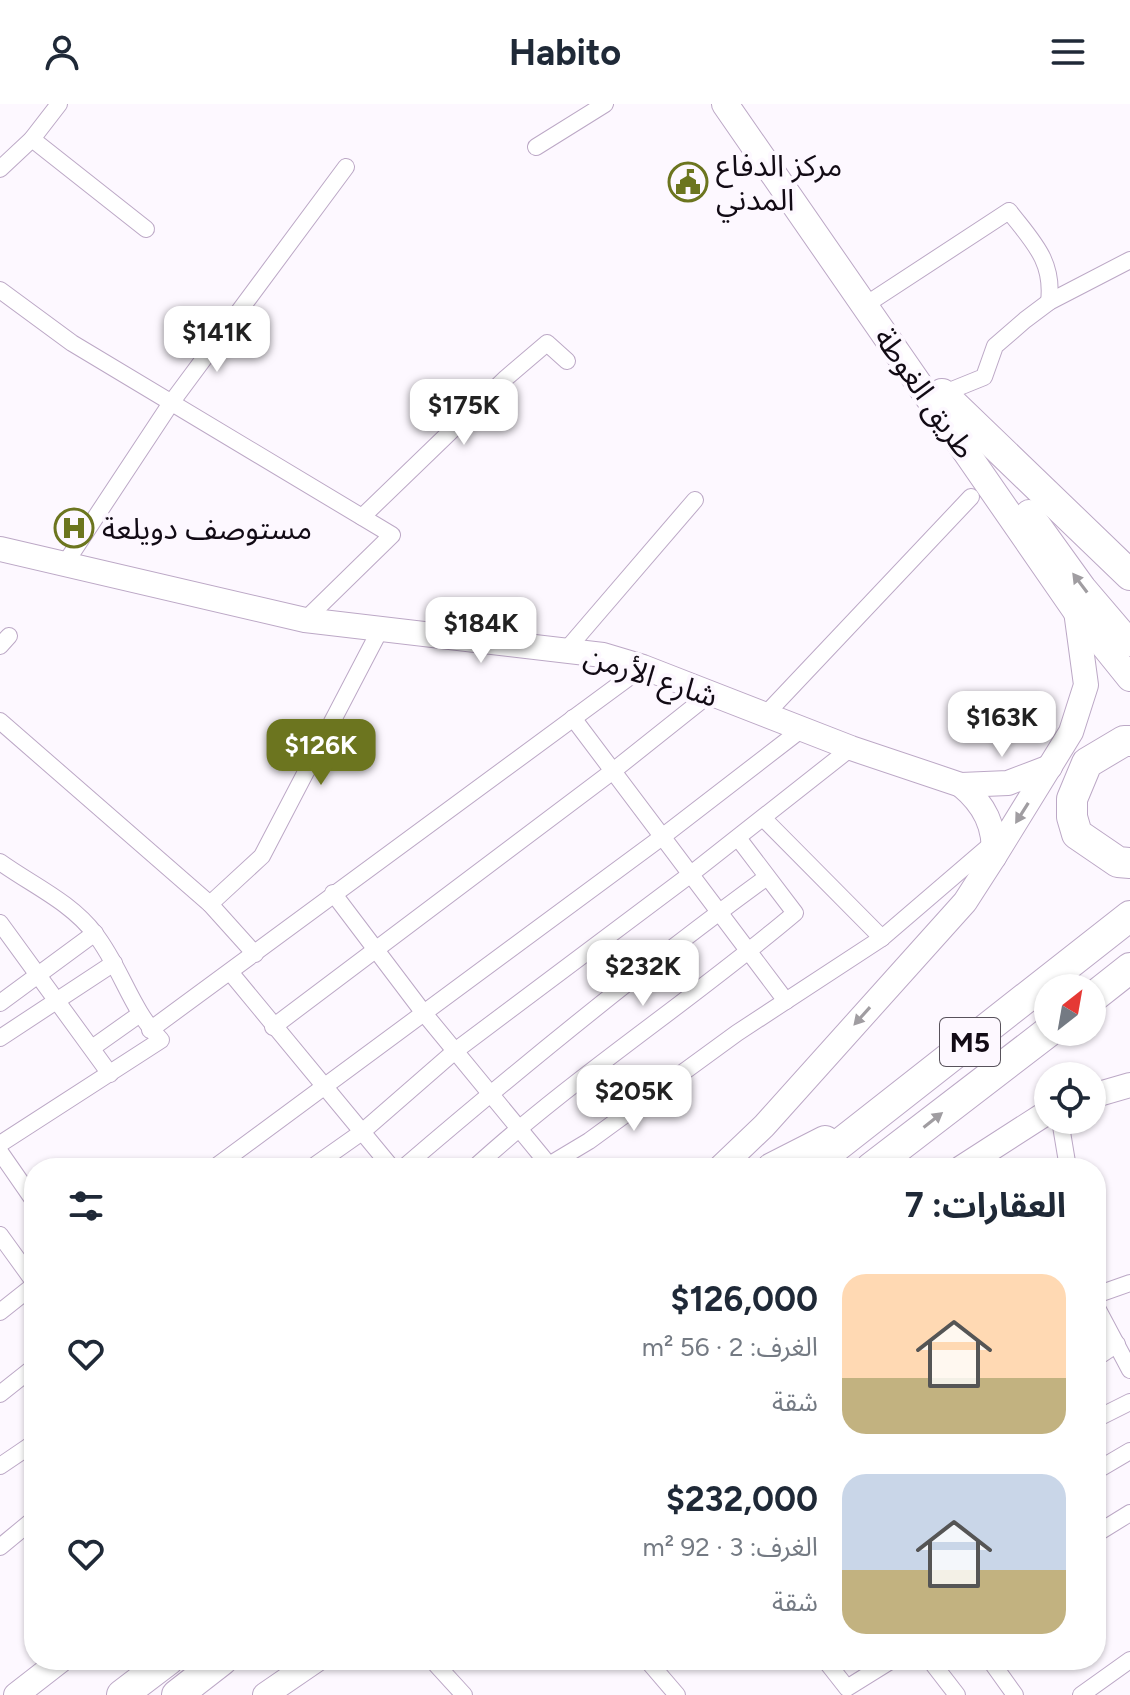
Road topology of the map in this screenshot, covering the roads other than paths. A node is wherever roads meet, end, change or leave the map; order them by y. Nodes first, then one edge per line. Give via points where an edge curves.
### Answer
1 (59, 104) edge
2 (605, 104) edge
3 (725, 104) edge
4 (741, 104) edge
5 (32, 139) junction
6 (536, 147) dead end
7 (346, 167) dead end
8 (0, 169) edge
9 (146, 229) dead end
10 (1130, 260) edge
11 (0, 290) edge
12 (873, 300) junction
13 (1049, 302) junction
14 (567, 361) dead end
15 (942, 394) junction
16 (171, 403) junction
17 (971, 497) dead end
18 (695, 500) dead end
19 (362, 517) junction
20 (0, 549) edge
21 (64, 565) junction
22 (1130, 575) edge
23 (1076, 611) junction
24 (305, 620) junction
25 (380, 630) junction
26 (1130, 643) edge
27 (567, 649) junction
28 (643, 667) junction
29 (1130, 678) edge
30 (711, 693) junction
31 (765, 715) junction
32 (573, 718) junction
33 (1, 724) edge
34 (802, 729) junction
35 (1130, 741) edge
36 (851, 748) junction
37 (1050, 767) junction
38 (613, 771) junction
39 (961, 785) junction
40 (763, 818) junction
41 (662, 837) junction
42 (738, 838) junction
43 (995, 849) junction
44 (0, 862) edge
45 (1130, 863) edge
46 (691, 874) junction
47 (767, 877) junction
48 (333, 893) junction
49 (210, 904) junction
50 (719, 912) junction
51 (1130, 916) edge
52 (95, 933) junction
53 (4, 935) edge
54 (882, 938) junction
55 (377, 951) junction
56 (749, 952) junction
57 (255, 954) junction
58 (114, 963) junction
59 (1130, 968) edge
60 (230, 972) junction
61 (40, 975) junction
62 (1106, 987) edge
63 (57, 1000) junction
64 (786, 1001) junction
65 (0, 1003) edge
66 (423, 1012) junction
67 (140, 1014) junction
68 (273, 1027) junction
69 (150, 1030) junction
70 (0, 1038) edge
71 (1034, 1043) edge
72 (92, 1048) junction
73 (455, 1051) junction
74 (110, 1074) junction
75 (1130, 1085) edge
76 (323, 1087) junction
77 (1106, 1092) edge
78 (490, 1093) junction
79 (870, 1120) junction
80 (1034, 1121) edge
81 (518, 1128) junction
82 (362, 1132) junction
83 (1062, 1134) edge
84 (0, 1144) edge
85 (0, 1152) edge
86 (227, 1158) edge
87 (325, 1158) edge
88 (384, 1158) edge
89 (415, 1158) edge
90 (485, 1158) edge
91 (543, 1158) edge
92 (561, 1158) edge
93 (730, 1158) edge
94 (791, 1158) edge
95 (822, 1158) edge
96 (884, 1158) edge
97 (977, 1158) edge
98 (1066, 1158) edge
99 (24, 1187) edge
100 (0, 1235) edge
101 (24, 1269) edge
102 (1130, 1283) edge
103 (1106, 1291) edge
104 (24, 1292) edge
105 (0, 1312) edge
106 (1106, 1324) edge
107 (1117, 1344) junction
108 (1106, 1351) edge
109 (1130, 1370) edge
110 (24, 1375) edge
111 (0, 1394) edge
112 (1130, 1402) edge
113 (1106, 1414) edge
114 (24, 1450) edge
115 (1130, 1451) edge
116 (1106, 1465) edge
117 (0, 1466) edge
118 (1130, 1513) edge
119 (24, 1527) edge
120 (1106, 1528) edge
121 (0, 1547) edge
122 (1130, 1660) edge
123 (48, 1670) edge
124 (66, 1670) edge
125 (155, 1670) edge
126 (209, 1670) edge
127 (301, 1670) edge
128 (441, 1670) edge
129 (656, 1670) edge
130 (833, 1670) edge
131 (876, 1670) edge
132 (938, 1670) edge
133 (997, 1670) edge
134 (0, 1684) edge
135 (8, 1695) edge
136 (16, 1695) edge
137 (34, 1695) edge
138 (122, 1695) edge
139 (177, 1695) edge
140 (265, 1695) edge
141 (464, 1695) edge
142 (677, 1695) edge
143 (957, 1695) edge
144 (1015, 1695) edge
145 (1081, 1695) edge

1 - 5 street
2 - 6 street
3 - 23 main road, طريق الغوطة
4 - 12 main road
5 - 8 street
5 - 9 street
7 - 16 street
10 - 13 street
11 - 16 street via 72,343
12 - 13 street via 1009,211 1044,255
12 - 15 main road
13 - 15 street via 995,346 984,377
14 - 19 street via 547,343
15 - 22 highway
26 -> 15 main road via 1083,588
16 - 19 street
16 - 21 street
17 - 31 street
18 - 27 street
19 - 24 street via 392,535
20 - 21 main road, شارع الأرمن
21 - 24 main road, شارع الأرمن
23 - 29 main road, طريق الغوطة
23 - 37 main road via 1086,685 1071,732
24 - 25 main road, شارع الأرمن
25 - 27 main road, شارع الأرمن
25 - 49 street via 262,856
27 - 28 main road, شارع الأرمن
28 - 30 main road, شارع الأرمن
28 - 32 street
30 - 31 main road, شارع الأرمن
30 - 38 street
31 - 34 main road, شارع الأرمن
32 - 38 street
32 - 48 street
33 - 49 street
34 - 36 main road, شارع الأرمن
34 - 41 street
35 - 45 highway via 1087,763 1072,799 1072,817 1077,834 1118,862
36 - 39 main road, شارع الأرمن
36 - 40 street
37 - 39 main road, شارع الأرمن via 1008,783
37 -> 43 main road
38 - 41 street
38 - 55 street
39 - 43 main road via 985,809
40 - 42 street
40 - 54 street
41 - 46 street
41 - 66 street
42 - 46 street
42 - 47 street
43 - 54 street
43 -> 93 main road via 965,902
44 - 52 street via 66,905
46 - 50 street
46 - 73 street
47 - 50 street
47 - 56 street via 795,913
48 - 55 street
48 - 57 street
49 - 57 street
50 - 56 street
50 - 78 street
51 - 79 highway, M5
52 - 58 street
52 - 61 street
53 - 61 street
54 - 64 street
55 - 66 street
55 - 68 street
56 - 64 street
56 - 81 street
57 - 60 street
58 - 63 street
58 - 67 street
59 - 62 highway
60 - 68 street
60 - 69 street
61 - 63 street
61 - 65 street
63 - 70 street
63 - 72 street
64 - 92 street
66 - 73 street
66 - 76 street
67 - 69 street
67 - 72 street
68 - 76 street
69 - 74 street via 161,1040
96 -> 71 highway, M5
72 - 74 street
73 - 78 street
73 - 82 street
74 - 84 street
75 - 77 main road
76 - 82 street
76 - 86 street
78 - 81 street
78 - 89 street
79 - 94 highway
79 - 95 highway, M5
80 - 97 main road
81 - 90 street
81 - 91 street
82 - 87 street
82 - 88 street
83 - 98 street
85 - 99 street
100 - 101 street
102 - 103 street
104 - 105 street
106 - 107 street
107 - 108 street
107 - 109 street
110 - 111 street
112 - 113 street
114 - 117 street
115 - 116 street
118 - 120 street
119 - 121 street
122 - 145 street
123 - 136 main road
124 - 137 main road
125 - 138 highway
126 - 139 highway
127 - 140 main road
128 - 141 street
129 - 142 street
130 - 131 street via 847,1688
132 - 143 street
133 - 144 street
134 - 135 main road

